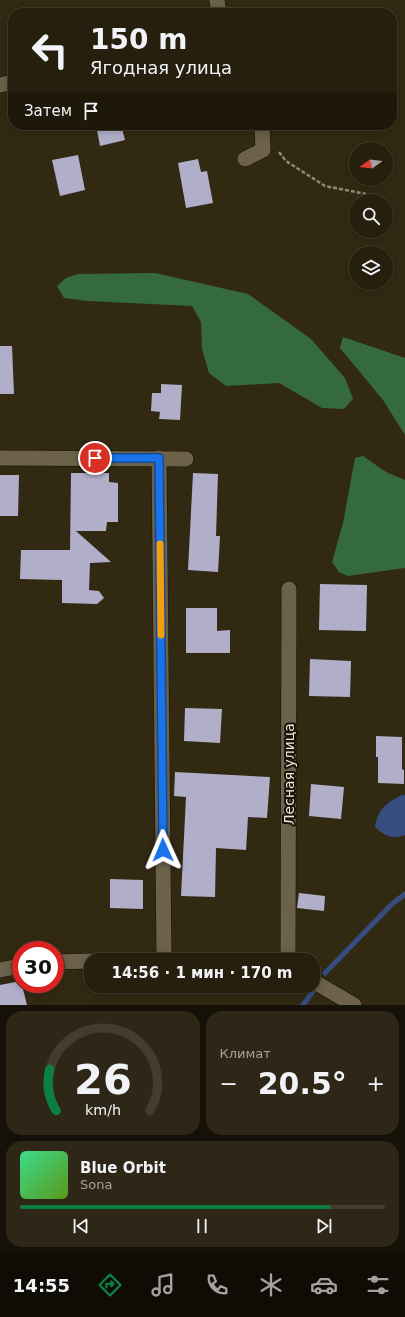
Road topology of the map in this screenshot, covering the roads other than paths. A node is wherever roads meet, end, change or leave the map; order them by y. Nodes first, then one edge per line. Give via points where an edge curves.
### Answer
1 (263, 130) edge
2 (244, 159) dead end
3 (0, 458) edge
4 (159, 458) junction
5 (186, 459) dead end
6 (289, 589) dead end
7 (170, 953) edge
8 (288, 953) edge
9 (84, 961) edge
10 (64, 962) edge
11 (12, 968) edge
12 (0, 970) edge
13 (320, 985) edge
14 (354, 1005) edge

1 - 2 street via 263,150
3 - 4 street
4 - 5 street
4 - 7 street
6 - 8 street, Лесная улица
9 - 10 street
11 - 12 street
13 - 14 street

